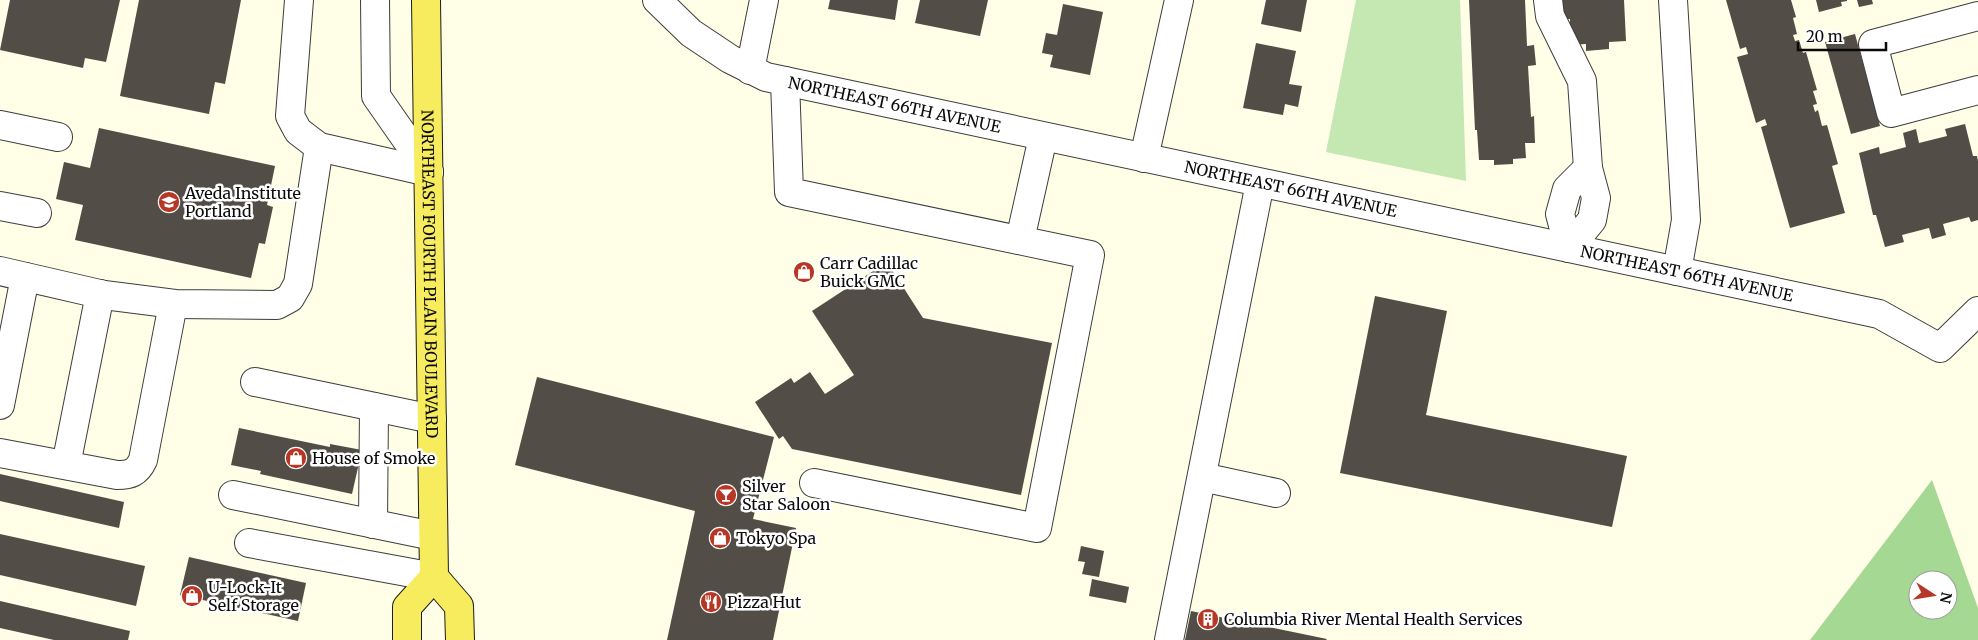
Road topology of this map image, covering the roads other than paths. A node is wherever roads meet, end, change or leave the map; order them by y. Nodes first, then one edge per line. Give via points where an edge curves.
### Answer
1 (299, 0) edge
2 (375, 0) edge
3 (426, 0) edge
4 (656, 0) edge
5 (764, 0) edge
6 (1179, 0) edge
7 (1548, 0) edge
8 (1674, 0) edge
9 (1978, 16) edge
10 (750, 70) junction
11 (785, 81) junction
12 (1978, 90) edge
13 (0, 125) edge
14 (58, 137) dead end
15 (1043, 137) junction
16 (319, 147) junction
17 (1144, 158) junction
18 (429, 172) junction
19 (1260, 183) junction
20 (0, 206) edge
21 (37, 213) dead end
22 (1020, 240) junction
23 (1569, 248) junction
24 (1677, 271) junction
25 (12, 274) edge
26 (100, 294) junction
27 (173, 304) junction
28 (1978, 311) edge
29 (255, 382) dead end
30 (0, 405) edge
31 (374, 407) junction
32 (432, 419) junction
33 (0, 453) edge
34 (66, 466) junction
35 (1202, 477) junction
36 (814, 483) dead end
37 (1276, 493) dead end
38 (233, 495) dead end
39 (373, 524) junction
40 (434, 536) junction
41 (249, 542) dead end
42 (434, 577) junction
43 (407, 640) edge
44 (460, 640) edge
45 (1169, 640) edge

1 - 16 street via 290,116 298,131
2 - 18 street via 376,96
3 - 18 main road, NORTHEAST FOURTH PLAIN BOULEVARD
4 - 10 street, NORTHEAST 66TH AVENUE via 691,33
5 - 10 street
6 - 17 street
7 - 23 street via 1550,16 1582,81 1588,168 1596,198 1592,220
8 - 24 street via 1686,220
9 - 12 street via 1873,44 1891,113
10 - 11 street, NORTHEAST 66TH AVENUE via 766,78
11 - 15 street, NORTHEAST 66TH AVENUE
11 - 22 street via 789,192
13 - 14 street
15 - 17 street, NORTHEAST 66TH AVENUE
15 - 22 street
16 - 18 street
16 - 27 street via 300,276 297,289 290,298 277,306
17 - 19 street, NORTHEAST 66TH AVENUE
18 - 32 main road, NORTHEAST FOURTH PLAIN BOULEVARD
19 - 23 street, NORTHEAST 66TH AVENUE
19 - 35 street
20 - 21 street
22 - 36 street via 1090,255 1036,528
23 - 24 street, NORTHEAST 66TH AVENUE
24 - 28 street, NORTHEAST 66TH AVENUE via 1879,314 1940,348
25 - 26 street
25 - 30 street
26 - 27 street
26 - 34 street
27 - 34 street via 140,466 128,475
29 - 31 street
31 - 32 street
31 - 39 street
32 - 40 main road, NORTHEAST FOURTH PLAIN BOULEVARD
33 - 34 street
35 - 37 street
35 - 45 street
38 - 39 street
39 - 40 street
40 - 42 main road, NORTHEAST FOURTH PLAIN BOULEVARD
41 - 42 street
42 - 43 main road via 407,607
42 - 44 main road via 459,606

